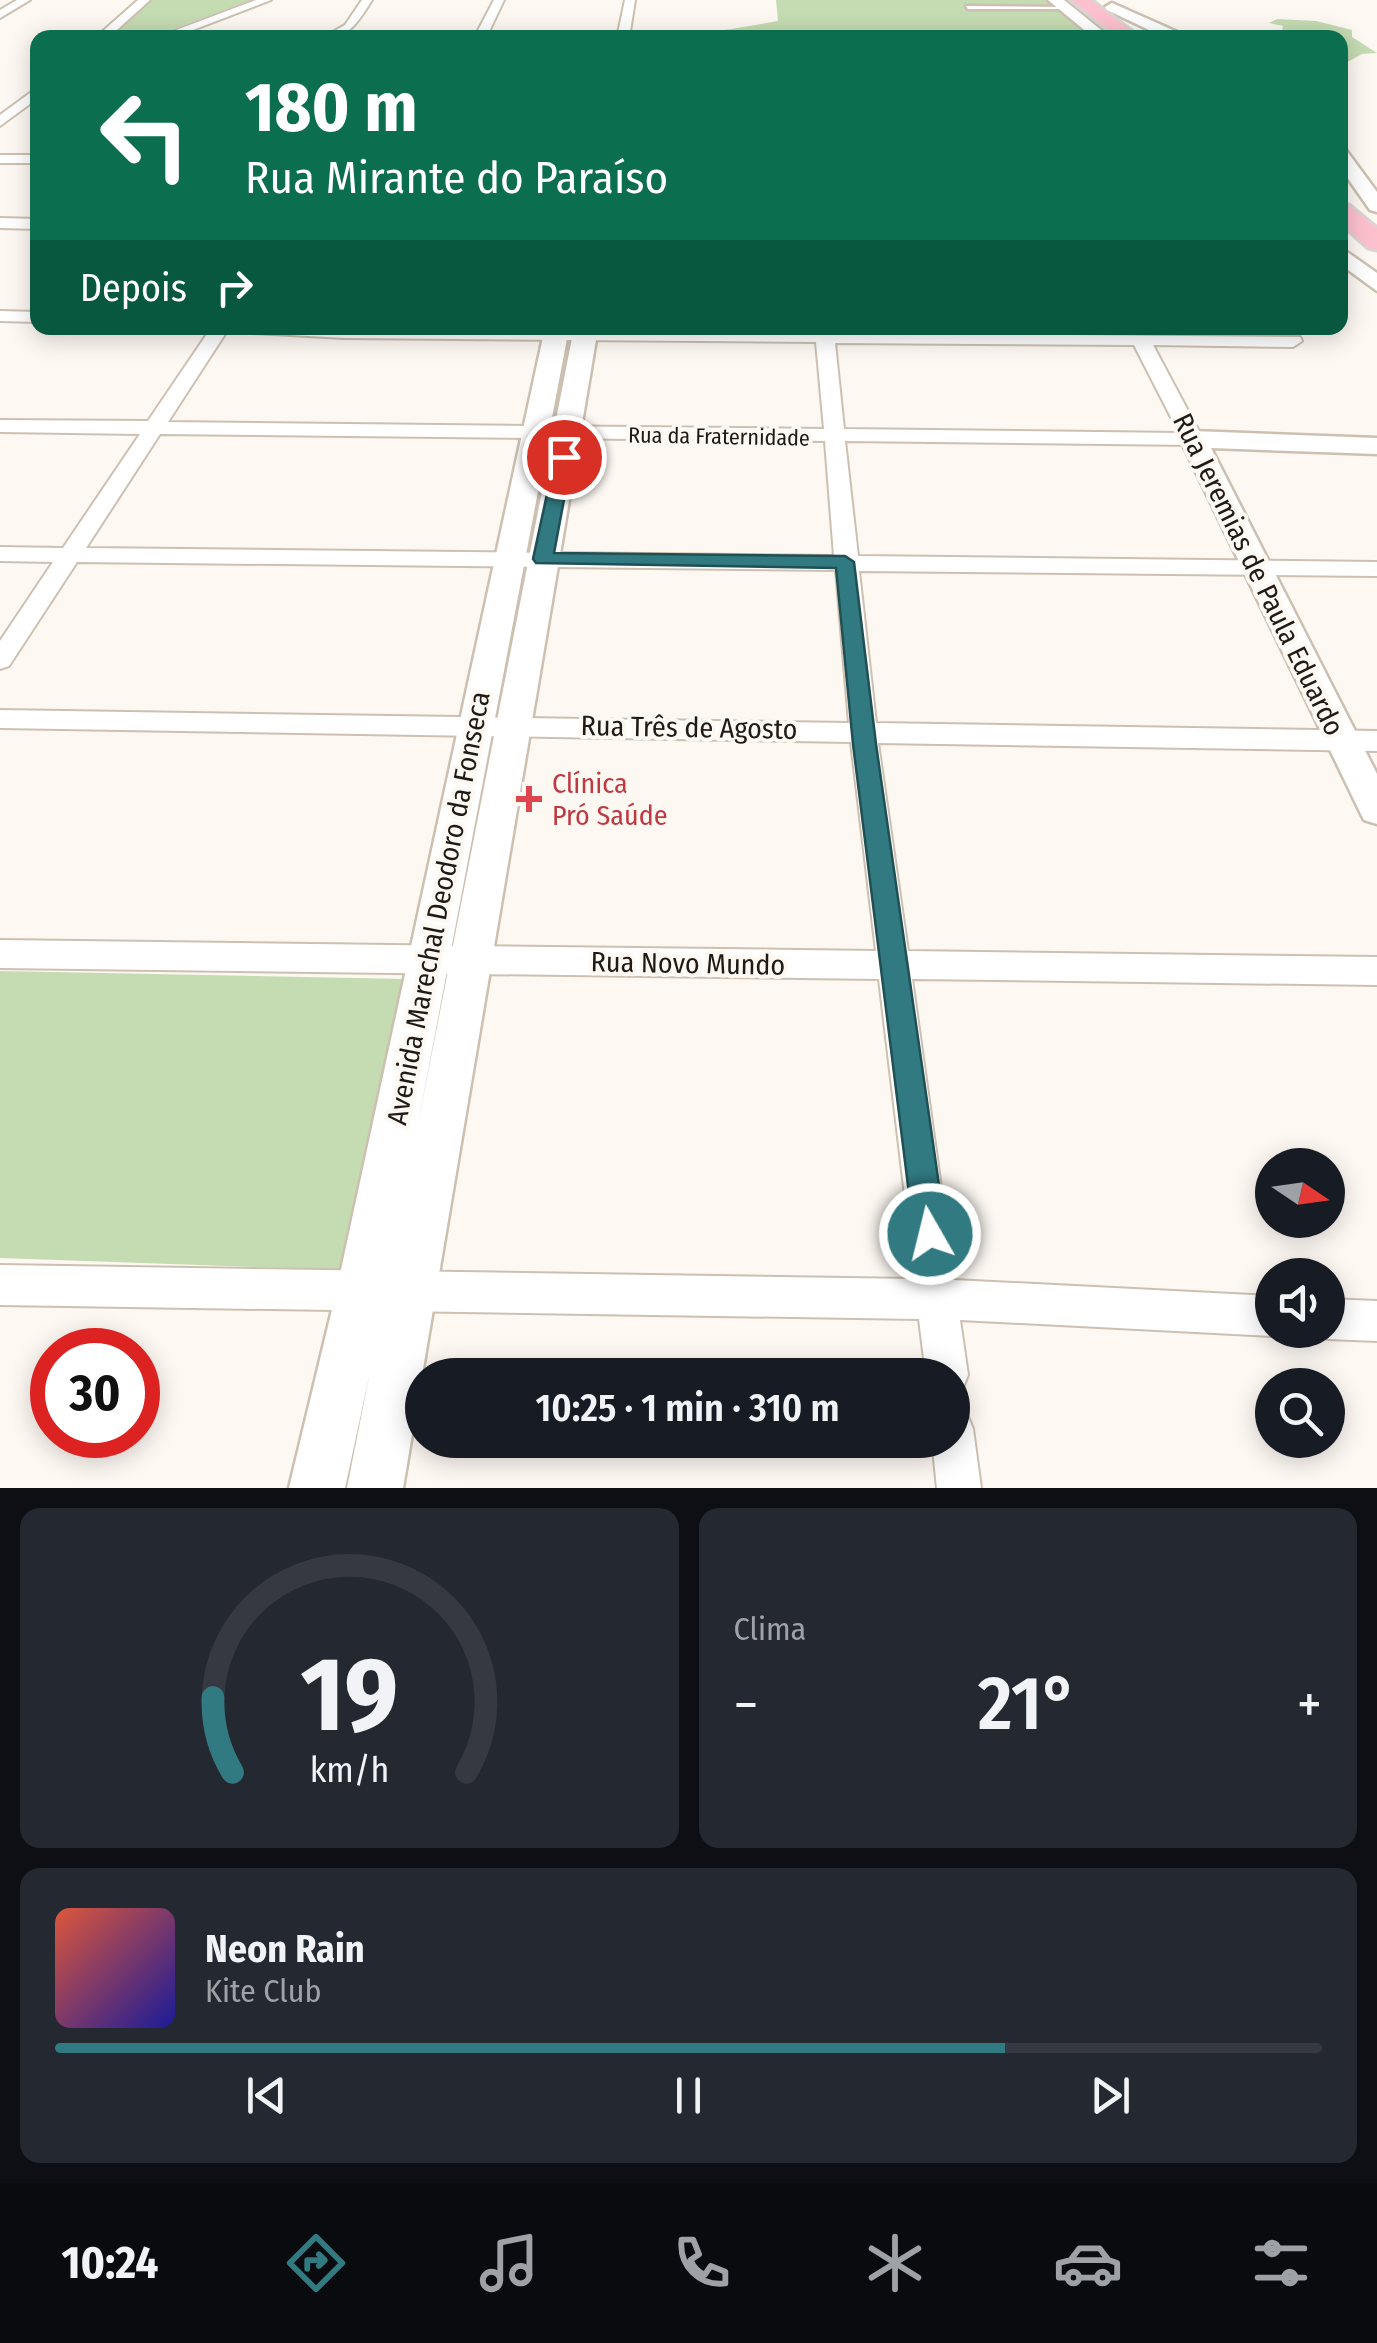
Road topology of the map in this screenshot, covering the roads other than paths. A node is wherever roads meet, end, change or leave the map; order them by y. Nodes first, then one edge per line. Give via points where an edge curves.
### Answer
1 (24, 0) edge
2 (144, 0) edge
3 (266, 0) edge
4 (367, 0) edge
5 (499, 0) edge
6 (630, 0) edge
7 (1067, 3) edge
8 (1107, 3) edge
9 (968, 7) dead end
10 (0, 15) edge
11 (109, 30) edge
12 (182, 30) edge
13 (343, 30) edge
14 (484, 30) edge
15 (624, 30) edge
16 (1096, 30) edge
17 (1117, 30) edge
18 (1140, 30) edge
19 (1163, 30) edge
20 (30, 99) edge
21 (30, 114) edge
22 (5, 118) edge
23 (0, 159) edge
24 (30, 159) edge
25 (1348, 165) edge
26 (1377, 206) edge
27 (1348, 217) edge
28 (0, 224) edge
29 (30, 224) edge
30 (1348, 236) edge
31 (1377, 242) edge
32 (1348, 260) edge
33 (1377, 260) edge
34 (1377, 284) edge
35 (0, 316) edge
36 (30, 316) edge
37 (215, 335) edge
38 (570, 335) edge
39 (808, 335) edge
40 (1067, 335) edge
41 (1140, 339) junction
42 (1294, 341) dead end
43 (0, 426) edge
44 (153, 426) junction
45 (553, 434) junction
46 (833, 437) junction
47 (1193, 439) junction
48 (1377, 446) edge
49 (0, 554) edge
50 (68, 555) junction
51 (526, 559) junction
52 (845, 562) junction
53 (1258, 568) junction
54 (1377, 569) edge
55 (0, 660) edge
56 (0, 718) edge
57 (493, 726) junction
58 (863, 730) junction
59 (1341, 740) junction
60 (1377, 741) edge
61 (1377, 810) edge
62 (0, 954) edge
63 (427, 960) junction
64 (470, 960) junction
65 (893, 966) junction
66 (1377, 971) edge
67 (0, 1285) edge
68 (362, 1293) junction
69 (411, 1293) junction
70 (938, 1300) junction
71 (1255, 1315) edge
72 (1345, 1320) edge
73 (1377, 1321) edge
74 (944, 1358) edge
75 (955, 1458) edge
76 (318, 1488) edge
77 (376, 1488) edge
78 (959, 1488) edge

1 - 10 street
2 - 11 street
3 - 12 street
4 - 13 street
5 - 14 street
6 - 15 street
7 - 9 lane
7 - 16 street
7 - 17 main road
8 - 18 main road
8 - 19 street
20 - 22 street
21 - 22 street
23 - 24 street
25 - 26 street
27 - 31 main road
28 - 29 street
30 - 33 main road
32 - 34 street
35 - 36 street
37 - 44 street
38 - 45 street, Avenida Marechal Deodoro da Fonseca
39 - 46 street
40 - 41 street
41 - 42 street
41 - 47 street, Rua Jeremias de Paula Eduardo
43 - 44 street, Rua da Fraternidade
44 - 45 street, Rua da Fraternidade
44 - 50 street
45 - 46 street, Rua da Fraternidade
45 - 51 street, Avenida Marechal Deodoro da Fonseca
46 - 47 street, Rua da Fraternidade
46 - 52 street
47 - 48 street, Rua da Fraternidade
47 - 53 street, Rua Jeremias de Paula Eduardo
49 - 50 street
50 - 51 street
50 - 55 street
51 - 52 street
51 - 57 street, Avenida Marechal Deodoro da Fonseca
52 - 53 street
52 - 58 street
53 - 54 street
53 - 59 street, Rua Jeremias de Paula Eduardo
56 - 57 street, Rua Três de Agosto
57 - 58 street, Rua Três de Agosto
57 - 63 street, Avenida Marechal Deodoro da Fonseca
57 - 64 street, Avenida Marechal Deodoro da Fonseca
58 - 59 street, Rua Três de Agosto
58 - 65 street
59 - 60 street, Rua Três de Agosto
59 - 61 street, Rua Jeremias de Paula Eduardo
62 - 63 street, Rua Novo Mundo
63 - 64 street, Rua Novo Mundo
63 - 68 street, Avenida Marechal Deodoro da Fonseca
64 - 65 street, Rua Novo Mundo
64 - 69 street, Avenida Marechal Deodoro da Fonseca
65 - 66 street, Rua Novo Mundo
65 - 70 street
67 - 68 street
68 - 69 street
68 - 76 street, Avenida Marechal Deodoro da Fonseca
69 - 70 street
69 - 77 street, Avenida Marechal Deodoro da Fonseca
70 - 71 street
70 - 74 street
72 - 73 street
75 - 78 street

